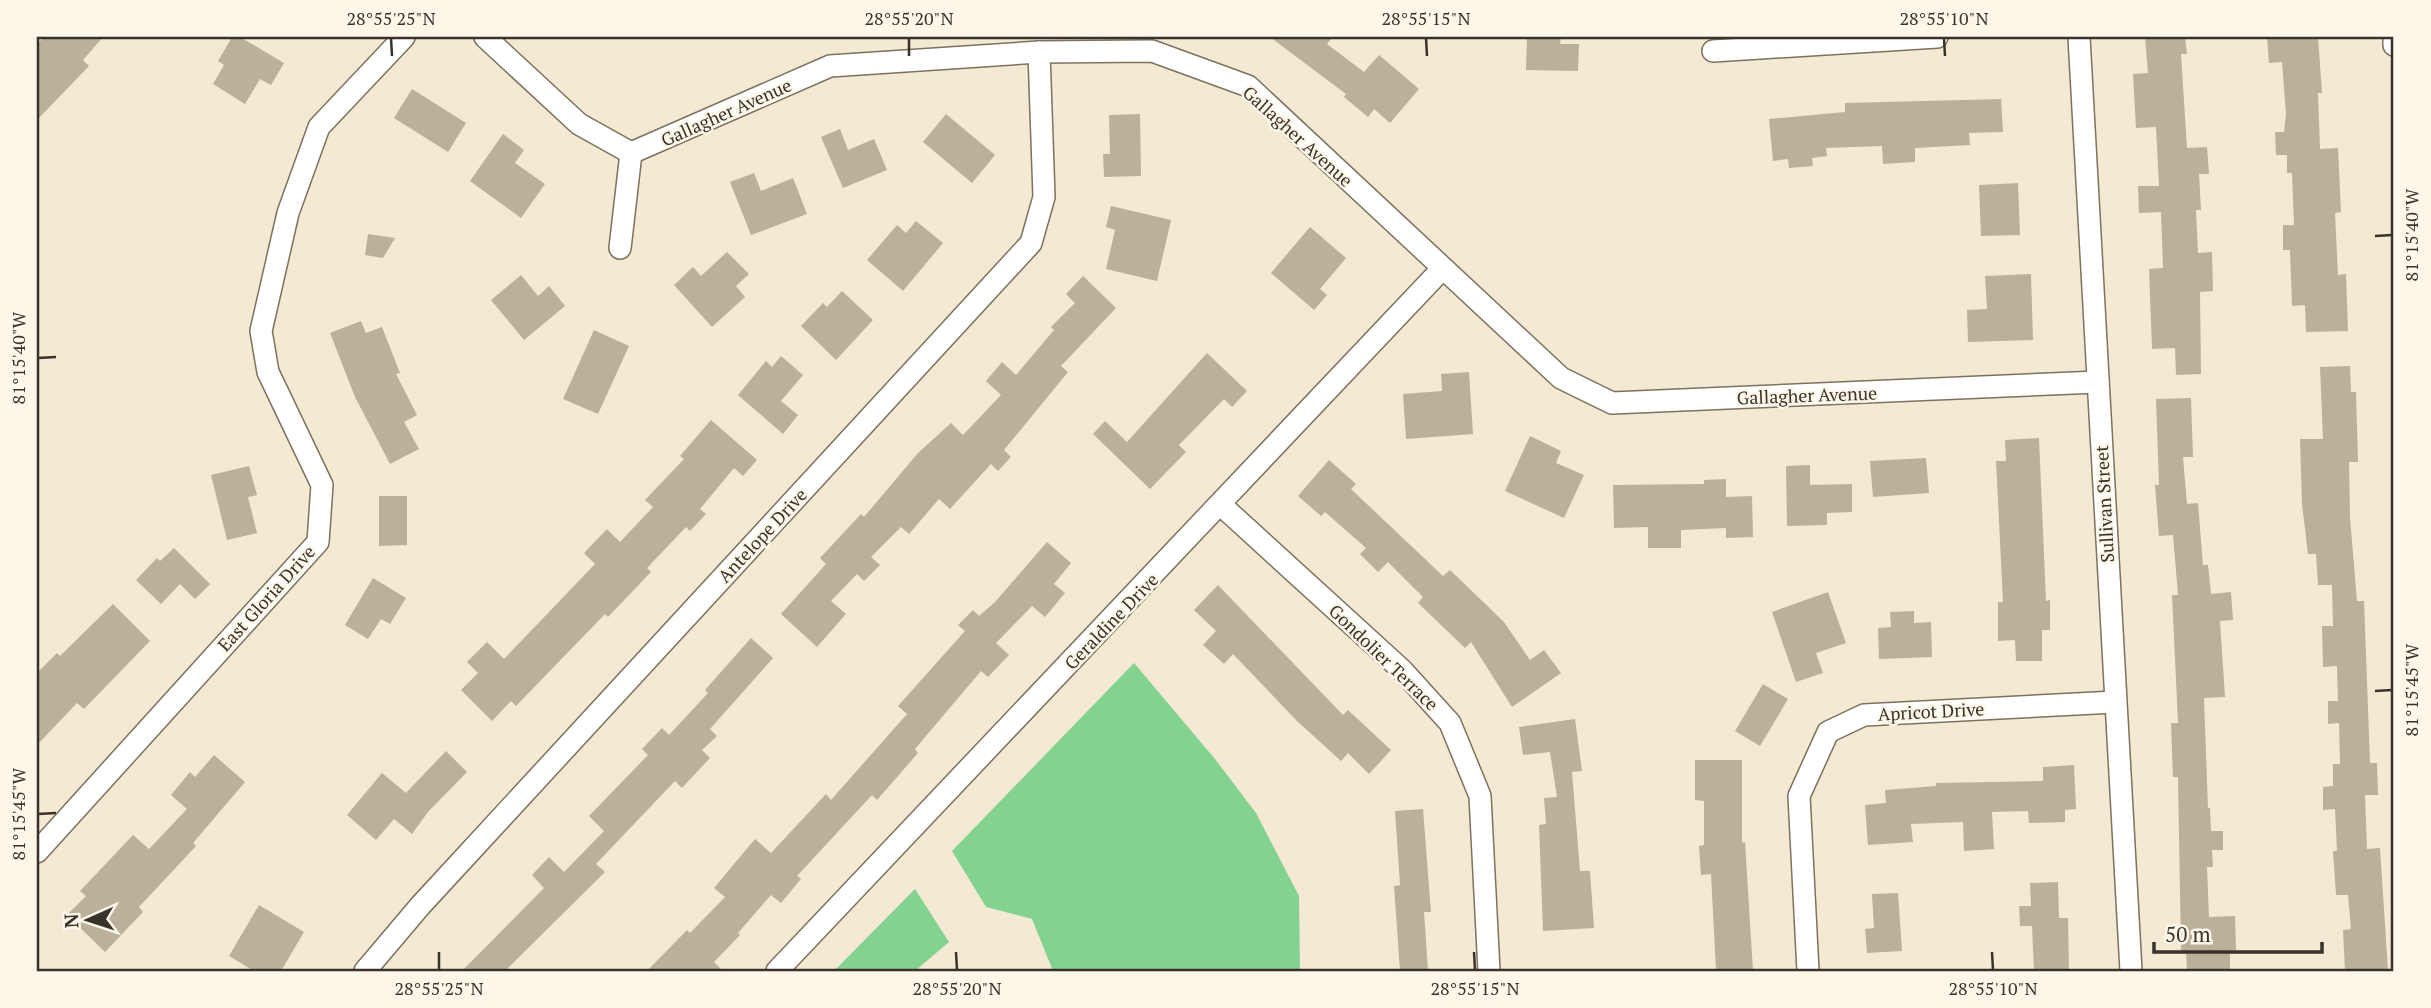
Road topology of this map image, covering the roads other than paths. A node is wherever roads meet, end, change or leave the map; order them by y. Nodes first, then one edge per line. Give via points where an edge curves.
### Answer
1 (404, 37) edge
2 (485, 37) edge
3 (1937, 37) edge
4 (2079, 37) edge
5 (2394, 37) edge
6 (2394, 45) edge
7 (1713, 51) dead end
8 (1039, 52) junction
9 (631, 153) junction
10 (620, 248) dead end
11 (1442, 269) junction
12 (2098, 382) junction
13 (1221, 505) junction
14 (2115, 702) junction
15 (37, 852) edge
16 (365, 971) edge
17 (777, 971) edge
18 (1489, 971) edge
19 (1808, 971) edge
20 (2131, 971) edge

1 - 15 street, East Gloria Drive via 319,127 288,214 261,331 268,372 322,485 318,542
2 - 9 street via 579,124
3 - 7 street
4 - 12 street, Sullivan Street
5 - 6 street
8 - 9 street, Gallagher Avenue via 830,66
8 - 11 street, Gallagher Avenue via 1152,51 1248,86
8 - 16 street, Antelope Drive via 1044,197 1031,243
9 - 10 street
11 - 12 street, Gallagher Avenue via 1562,378 1612,403
11 - 13 street, Geraldine Drive
12 - 14 street, Sullivan Street
13 - 17 street, Geraldine Drive
13 - 18 street, Gondolier Terrace via 1402,670 1450,723 1480,796
14 - 19 street, Apricot Drive via 1864,715 1828,732 1799,796
14 - 20 street, Sullivan Street

